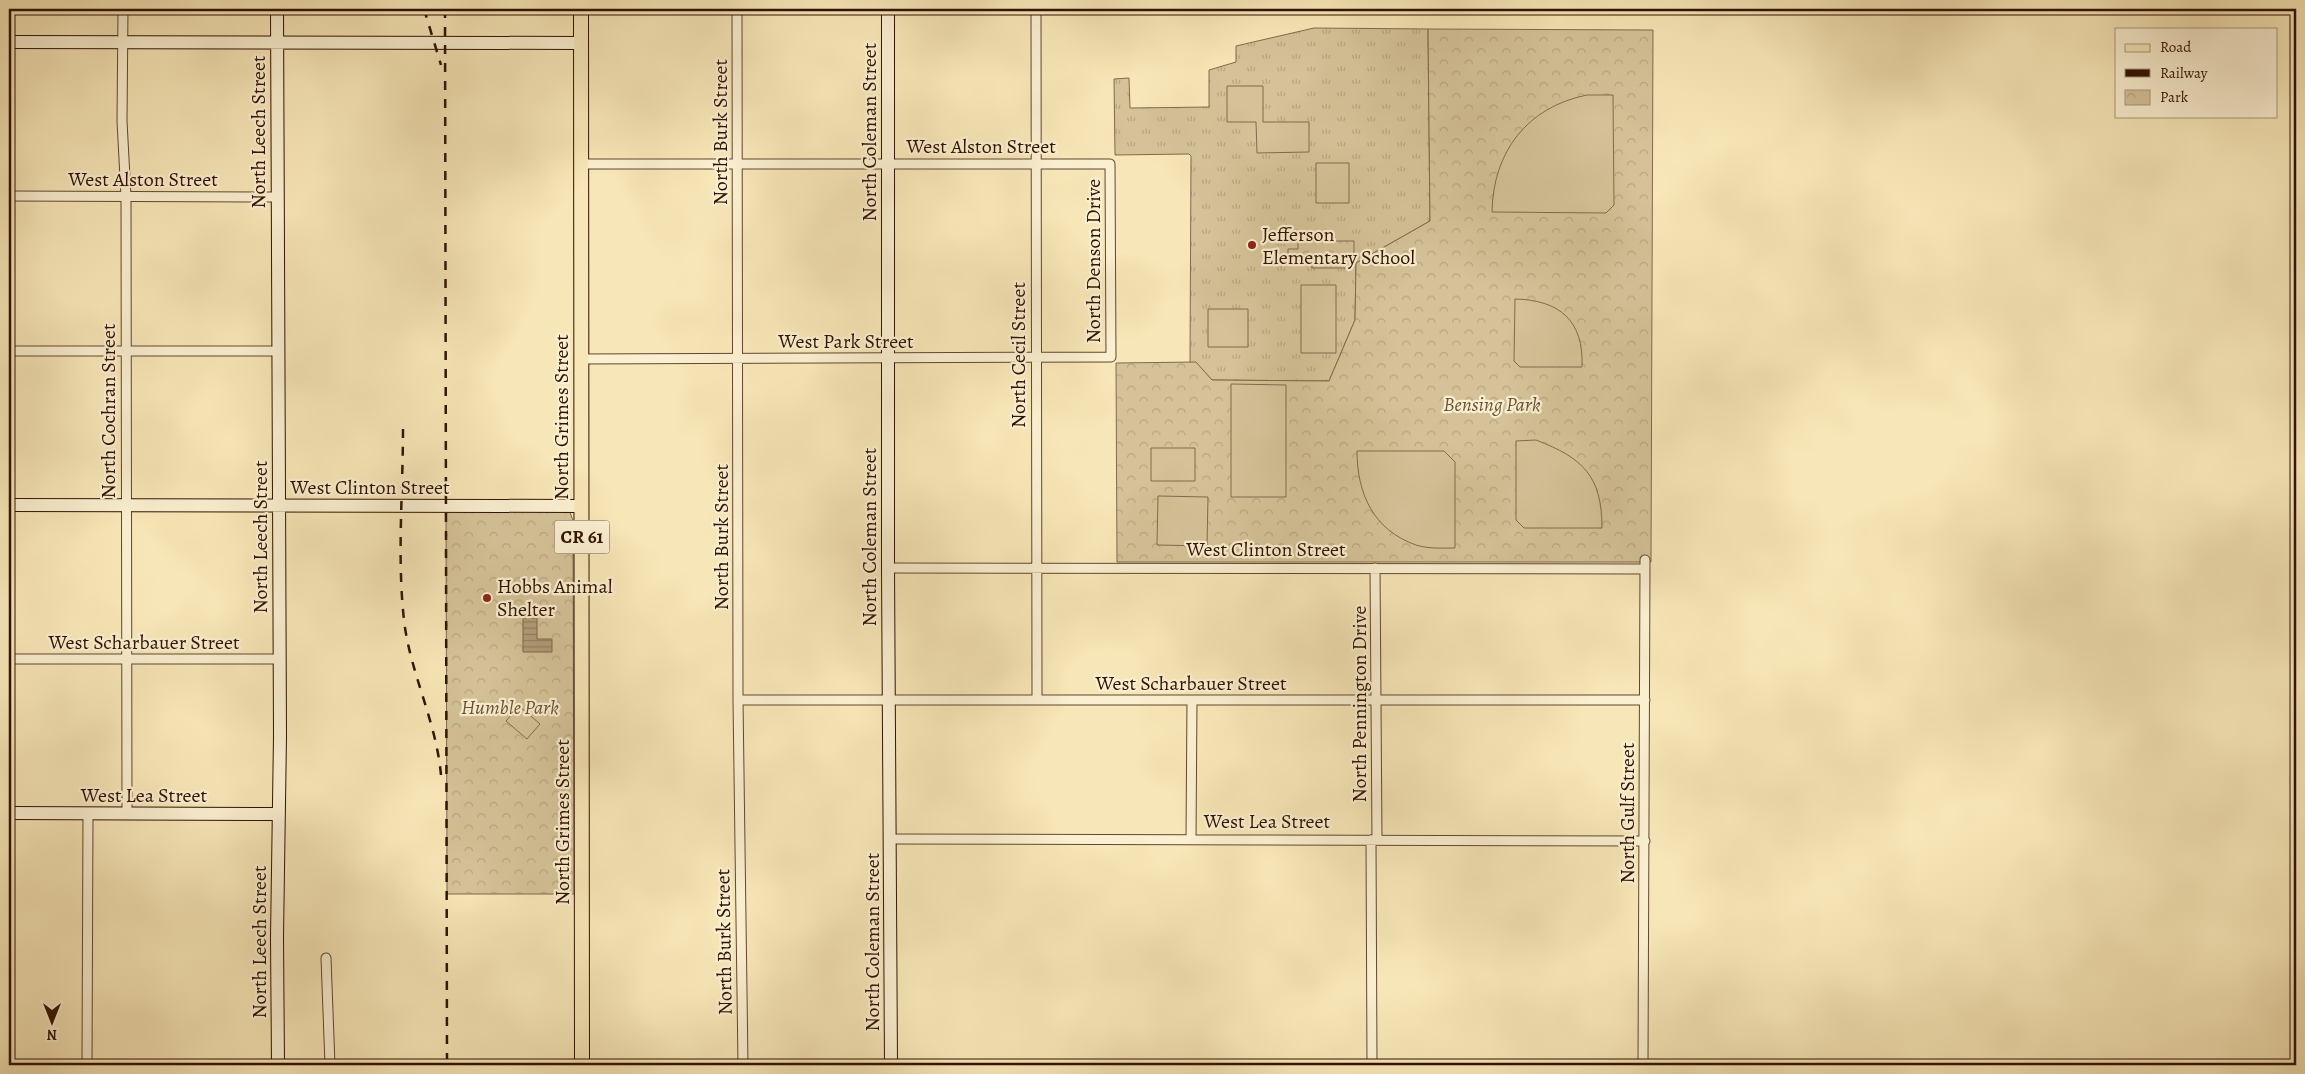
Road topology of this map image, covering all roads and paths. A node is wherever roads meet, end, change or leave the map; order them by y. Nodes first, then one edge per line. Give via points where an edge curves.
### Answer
1 (123, 9) edge
2 (277, 9) edge
3 (581, 9) edge
4 (737, 9) edge
5 (888, 9) edge
6 (1036, 9) edge
7 (9, 42) edge
8 (122, 42) junction
9 (277, 43) junction
10 (581, 44) junction
11 (888, 163) junction
12 (1035, 163) junction
13 (581, 164) junction
14 (737, 164) junction
15 (1110, 164) joint
16 (9, 196) edge
17 (126, 197) junction
18 (276, 197) junction
19 (9, 350) edge
20 (126, 351) junction
21 (278, 351) junction
22 (1036, 357) junction
23 (1112, 357) joint
24 (738, 358) junction
25 (888, 358) junction
26 (581, 359) junction
27 (9, 505) edge
28 (126, 505) junction
29 (278, 505) junction
30 (582, 506) junction
31 (1645, 565) joint
32 (888, 568) junction
33 (1037, 568) junction
34 (1376, 568) junction
35 (9, 659) edge
36 (279, 659) junction
37 (127, 660) junction
38 (738, 700) junction
39 (888, 700) junction
40 (1037, 700) junction
41 (1645, 700) junction
42 (1192, 701) junction
43 (1376, 701) junction
44 (9, 813) edge
45 (88, 814) junction
46 (127, 814) junction
47 (279, 814) junction
48 (890, 840) junction
49 (1191, 840) junction
50 (1374, 840) junction
51 (1645, 841) junction
52 (326, 958) dead end
53 (88, 1065) edge
54 (278, 1065) edge
55 (330, 1065) edge
56 (582, 1065) edge
57 (743, 1065) edge
58 (891, 1065) edge
59 (1372, 1065) edge
60 (1643, 1065) edge

1 - 8 street, North Cochran Street
2 - 9 street, North Leech Street
3 - 10 main road, North Grimes Street / CR 61
4 - 14 street, North Burk Street
5 - 11 street, North Coleman Street
6 - 12 street, North Cecil Street
7 - 8 street
8 - 9 street
8 - 17 street, North Cochran Street
9 - 10 street
9 - 18 street, North Leech Street
10 - 13 main road, North Grimes Street / CR 61
11 - 12 street, West Alston Street
11 - 14 street, West Alston Street
11 - 25 street, North Coleman Street
12 - 15 street, West Alston Street
12 - 22 street, North Cecil Street
13 - 14 street, West Alston Street
13 - 26 main road, North Grimes Street / CR 61
14 - 24 street, North Burk Street
15 - 23 street, North Denson Drive
16 - 17 street, West Alston Street
17 - 18 street, West Alston Street
17 - 20 street, North Cochran Street
18 - 21 street, North Leech Street
19 - 20 street
20 - 21 street
20 - 28 street, North Cochran Street
21 - 29 street, North Leech Street
22 - 23 street, West Park Street
22 - 25 street, West Park Street
22 - 33 street, North Cecil Street
24 - 25 street, West Park Street
24 - 26 street, West Park Street
24 - 38 street, North Burk Street
25 - 32 street, North Coleman Street
26 - 30 main road, North Grimes Street / CR 61
27 - 28 street, West Clinton Street
28 - 29 street, West Clinton Street
28 - 37 street, North Cochran Street
29 - 30 street, West Clinton Street
29 - 36 street, North Leech Street
30 - 56 main road, North Grimes Street / CR 61
31 - 34 street, West Clinton Street
31 - 41 street, North Gulf Street
32 - 33 street, West Clinton Street
32 - 39 street, North Coleman Street
33 - 34 street, West Clinton Street
33 - 40 street, North Cecil Street
34 - 43 street, North Pennington Drive
35 - 37 street, West Scharbauer Street
36 - 37 street, West Scharbauer Street
36 - 47 street, North Leech Street
37 - 46 street, North Cochran Street
38 - 39 street, West Scharbauer Street
38 - 57 street, North Burk Street
39 - 40 street, West Scharbauer Street
39 - 48 street, North Coleman Street
40 - 42 street, West Scharbauer Street
41 - 43 street, West Scharbauer Street
41 - 51 street, North Gulf Street
42 - 43 street, West Scharbauer Street
42 - 49 street
43 - 50 street, North Pennington Drive
44 - 45 street, West Lea Street
45 - 46 street, West Lea Street
45 - 53 street
46 - 47 street, West Lea Street
47 - 54 street, North Leech Street via 276,938
48 - 49 street, West Lea Street
48 - 58 street, North Coleman Street
49 - 50 street, West Lea Street
50 - 51 street, West Lea Street
50 - 59 street, North Pennington Drive
51 - 60 street, North Gulf Street
52 - 55 street

